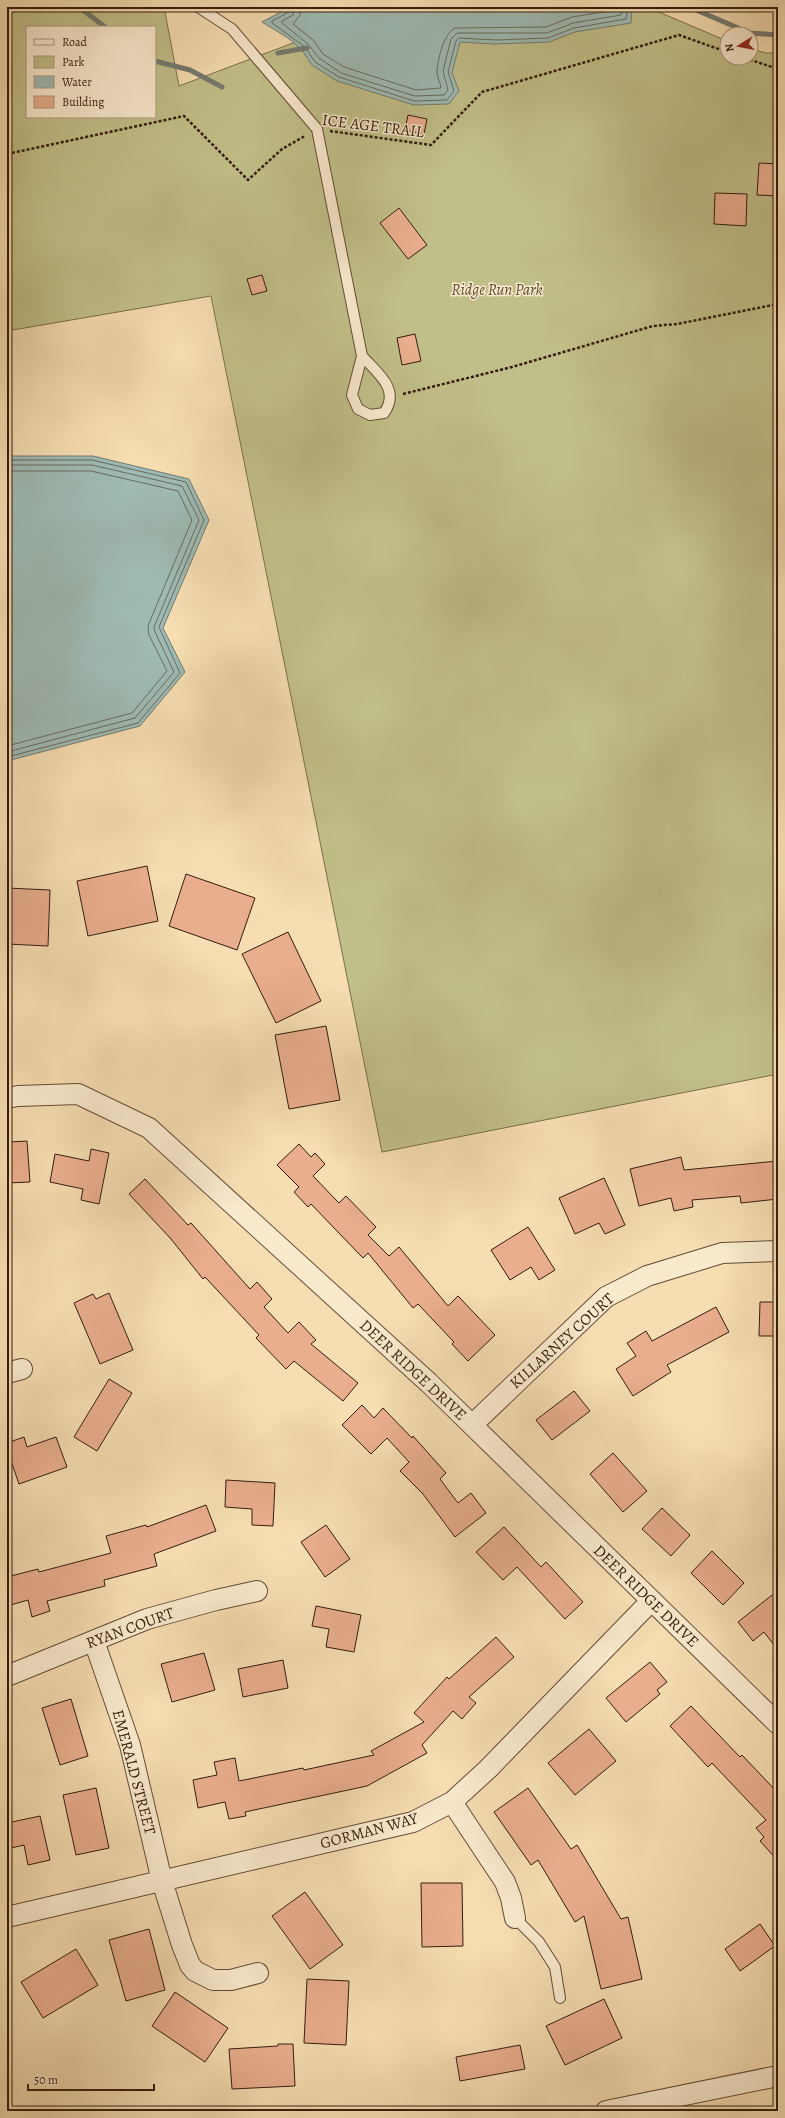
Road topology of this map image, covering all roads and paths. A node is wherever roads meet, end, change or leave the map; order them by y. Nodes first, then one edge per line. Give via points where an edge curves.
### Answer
1 (198, 7) edge
2 (719, 49) edge
3 (759, 63) edge
4 (778, 69) edge
5 (317, 129) junction
6 (7, 154) edge
7 (778, 304) edge
8 (362, 356) junction
9 (390, 395) junction
10 (7, 1098) edge
11 (778, 1251) edge
12 (472, 1425) junction
13 (257, 1591) dead end
14 (651, 1601) junction
15 (94, 1641) junction
16 (7, 1676) edge
17 (778, 1724) edge
18 (452, 1802) junction
19 (162, 1881) junction
20 (7, 1917) edge
21 (515, 1918) joint
22 (258, 1973) dead end
23 (560, 1998) dead end
24 (778, 2076) edge
25 (606, 2111) edge

1 - 5 lane via 232,29
2 - 5 path, ICE AGE TRAIL via 679,35 482,92 432,145
3 - 4 path
5 - 6 path, ICE AGE TRAIL via 282,149 248,180 184,116
5 - 8 lane
7 - 9 path via 677,324 653,326 512,367 411,393
8 - 9 lane via 385,382
8 - 9 lane via 352,395 358,408 370,415 384,412 390,404
10 - 12 street, DEER RIDGE DRIVE via 78,1094 149,1128
11 - 12 street, KILLARNEY COURT via 722,1253 647,1276 606,1297
12 - 14 street, DEER RIDGE DRIVE
13 - 15 street, RYAN COURT via 147,1619
14 - 17 street, DEER RIDGE DRIVE
14 - 18 street, GORMAN WAY via 488,1769
15 - 16 street, RYAN COURT
15 - 19 street, EMERALD STREET via 130,1745
18 - 19 street, GORMAN WAY via 413,1822
18 - 21 street via 505,1882
19 - 20 street, GORMAN WAY
19 - 22 street, EMERALD STREET via 182,1945 195,1972 213,1980 230,1980
21 - 23 lane via 539,1942 555,1967
24 - 25 street

